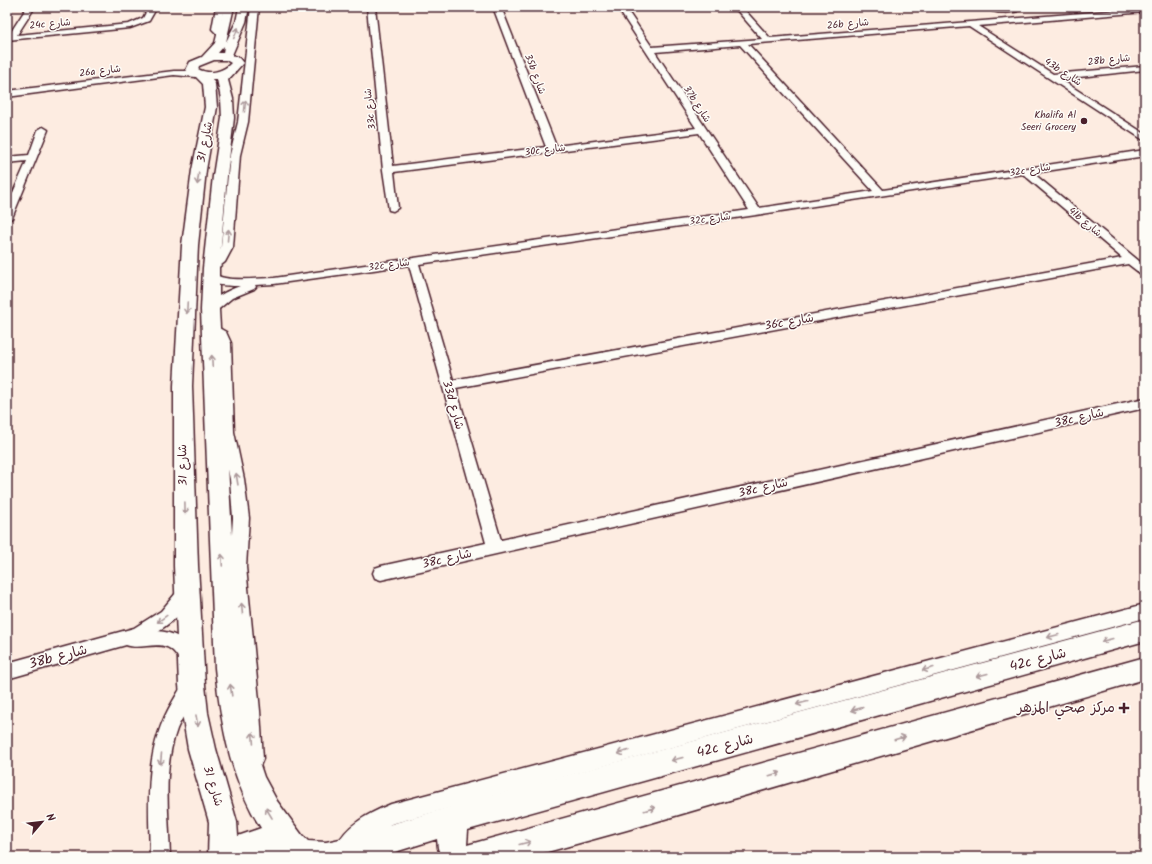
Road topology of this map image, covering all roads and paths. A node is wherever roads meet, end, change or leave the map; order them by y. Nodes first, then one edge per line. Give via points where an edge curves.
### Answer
1 (31, 7) edge
2 (154, 7) edge
3 (220, 7) edge
4 (229, 7) edge
5 (244, 7) edge
6 (255, 7) edge
7 (371, 7) edge
8 (497, 7) edge
9 (620, 7) edge
10 (738, 7) edge
11 (988, 7) edge
12 (1021, 7) edge
13 (1145, 10) edge
14 (970, 24) junction
15 (223, 35) junction
16 (10, 37) edge
17 (768, 41) junction
18 (742, 43) junction
19 (649, 50) junction
20 (229, 65) junction
21 (199, 68) junction
22 (1145, 68) edge
23 (1051, 77) junction
24 (7, 89) edge
25 (7, 94) edge
26 (43, 130) dead end
27 (702, 130) junction
28 (1145, 138) edge
29 (552, 149) junction
30 (1145, 153) edge
31 (33, 157) junction
32 (7, 160) edge
33 (388, 170) junction
34 (1025, 171) junction
35 (880, 193) junction
36 (393, 208) dead end
37 (756, 212) junction
38 (7, 218) edge
39 (1130, 260) junction
40 (413, 261) junction
41 (211, 272) junction
42 (1145, 272) edge
43 (274, 281) junction
44 (210, 318) junction
45 (448, 385) junction
46 (1145, 403) edge
47 (494, 548) junction
48 (380, 574) dead end
49 (188, 590) junction
50 (1145, 611) edge
51 (1145, 630) edge
52 (110, 643) junction
53 (1145, 668) edge
54 (7, 671) edge
55 (192, 676) junction
56 (457, 819) junction
57 (301, 852) edge
58 (340, 854) junction
59 (160, 857) edge
60 (223, 857) edge
61 (233, 857) edge
62 (458, 857) edge
63 (474, 857) edge

1 - 16 street
2 - 16 street, 24c شارع via 149,17 142,22 123,27
3 - 15 street via 216,29
4 - 15 street
20 -> 5 street, شارع 31 via 228,51
41 -> 6 street via 227,247 235,154 243,122
7 - 33 street, 33c شارع
8 - 29 street, 35b شارع
9 - 19 street, 37b شارع
10 - 17 street
11 - 12 street via 1014,10
13 - 14 street, 26b شارع
14 - 17 street, 26b شارع
14 - 23 street, 43b شارع
15 - 21 street via 218,48
17 - 18 street, 26b شارع
18 - 19 street, 26b شارع
18 - 35 street
19 - 27 street, 37b شارع
20 - 21 street via 211,75
20 - 21 street via 218,57
20 - 41 street, شارع 31 via 222,80 228,118
21 - 24 street, 26a شارع via 167,69
21 - 25 street, 26a شارع
21 -> 49 street, شارع 31 via 209,84 211,106 199,170 190,245 183,386
22 - 23 street, 28b شارع
23 - 28 street, 43b شارع
26 - 31 street
27 - 29 street, 30c شارع
27 - 37 street, 37b شارع
29 - 33 street, 30c شارع
30 - 34 street, 32c شارع
31 - 32 street
31 - 38 street
33 - 36 street, 33c شارع
34 - 35 street, 32c شارع
34 - 39 street, 41b شارع
35 - 37 street, 32c شارع
37 - 40 street, 32c شارع
39 - 42 street, 41b شارع
39 - 45 street, 36c شارع
40 - 43 street, 32c شارع
40 - 45 street, 33d شارع
41 - 43 street, 32c شارع via 220,281 231,283
41 - 44 street, شارع 31
43 - 44 street, 32c شارع via 231,294 219,301
57 -> 44 street, شارع 31 via 269,815 249,777 237,729 230,685 224,609
45 - 47 street, 33d شارع
46 - 47 street, 38c شارع
47 - 48 street, 38c شارع
49 -> 52 street, 38b شارع via 175,608 159,622 139,634
49 - 55 street, شارع 31
50 -> 58 street via 391,814 365,828
51 -> 56 street, 42c شارع
52 - 54 street, 38b شارع
52 - 55 street, 38b شارع via 143,638 178,643 185,651
63 -> 53 street via 627,816
55 -> 59 street via 166,734 162,750 159,782
55 -> 60 street, شارع 31 via 202,749 223,822
56 - 58 street, 42c شارع
56 - 62 street via 452,830 451,843 454,854
57 - 58 street, 42c شارع via 326,856
57 - 61 street, 42c شارع via 274,841 255,844

